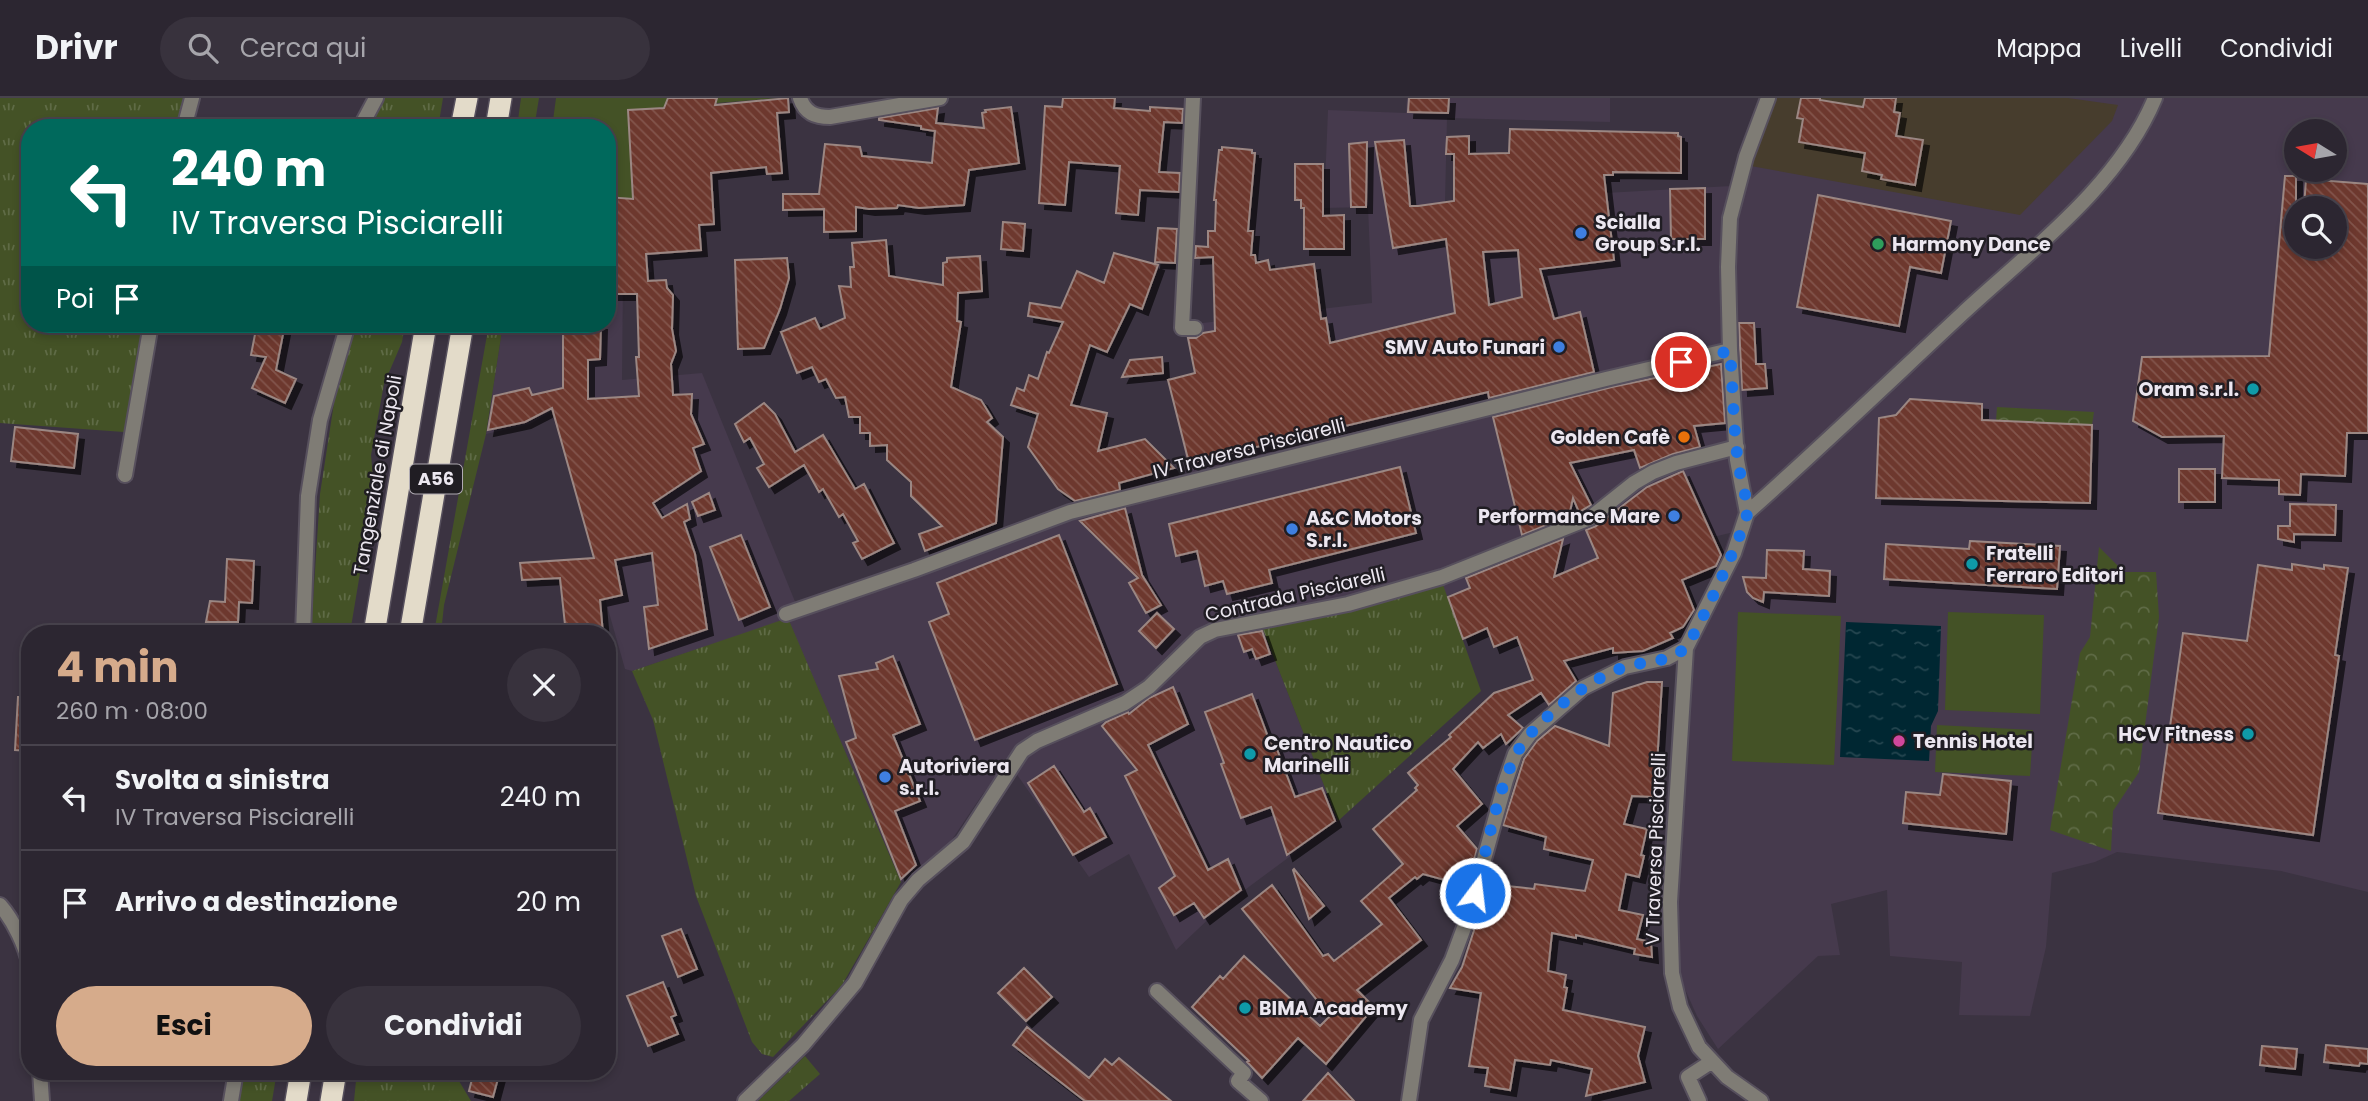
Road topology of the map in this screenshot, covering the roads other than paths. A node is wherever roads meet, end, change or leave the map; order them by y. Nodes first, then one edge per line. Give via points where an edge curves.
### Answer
1 (192, 98) edge
2 (376, 98) edge
3 (467, 98) edge
4 (501, 98) edge
5 (800, 98) edge
6 (940, 98) edge
7 (1193, 98) edge
8 (1768, 98) edge
9 (2155, 98) edge
10 (186, 119) edge
11 (365, 119) edge
12 (463, 119) edge
13 (498, 119) edge
14 (1195, 328) dead end
15 (149, 333) edge
16 (345, 333) edge
17 (424, 333) edge
18 (461, 333) edge
19 (1730, 351) junction
20 (1737, 447) junction
21 (125, 475) dead end
22 (1747, 513) junction
23 (786, 614) dead end
24 (303, 625) edge
25 (375, 625) edge
26 (412, 625) edge
27 (1686, 648) junction
28 (0, 905) edge
29 (21, 942) edge
30 (1157, 991) dead end
31 (1711, 1062) junction
32 (41, 1080) edge
33 (235, 1080) edge
34 (300, 1080) edge
35 (334, 1080) edge
36 (42, 1101) edge
37 (232, 1101) edge
38 (296, 1101) edge
39 (331, 1101) edge
40 (745, 1101) edge
41 (1261, 1101) edge
42 (1409, 1101) edge
43 (1699, 1101) edge
44 (1761, 1101) edge

1 - 10 street
2 - 11 street
3 - 12 highway
4 - 13 highway
5 - 6 street via 817,117
7 - 14 street via 1182,328
8 - 19 street via 1742,168 1730,218
9 - 22 street via 2136,136 2096,188
15 - 21 street
16 - 24 street via 320,420 308,496
17 - 25 highway, Tangenziale di Napoli / A56
18 - 26 highway, A56
19 - 20 street
19 - 23 street, IV Traversa Pisciarelli via 1070,512
20 - 22 street
20 - 40 street, Contrada Pisciarelli via 1653,472 1590,518 1442,577 1348,604 1236,625 1200,637 1149,687 1125,703 1021,751 963,842 901,900 855,983 803,1045
22 - 27 street via 1734,553
27 - 31 street, V Traversa Pisciarelli via 1670,946 1680,1007
27 - 42 street via 1667,658 1625,667 1583,688 1530,734 1515,754 1468,917 1421,1020
28 - 29 street
30 - 41 street via 1244,1073 1238,1081
31 - 43 street via 1689,1077
31 - 44 street, V Traversa Pisciarelli
32 - 36 street
33 - 37 street
34 - 38 highway
35 - 39 highway

